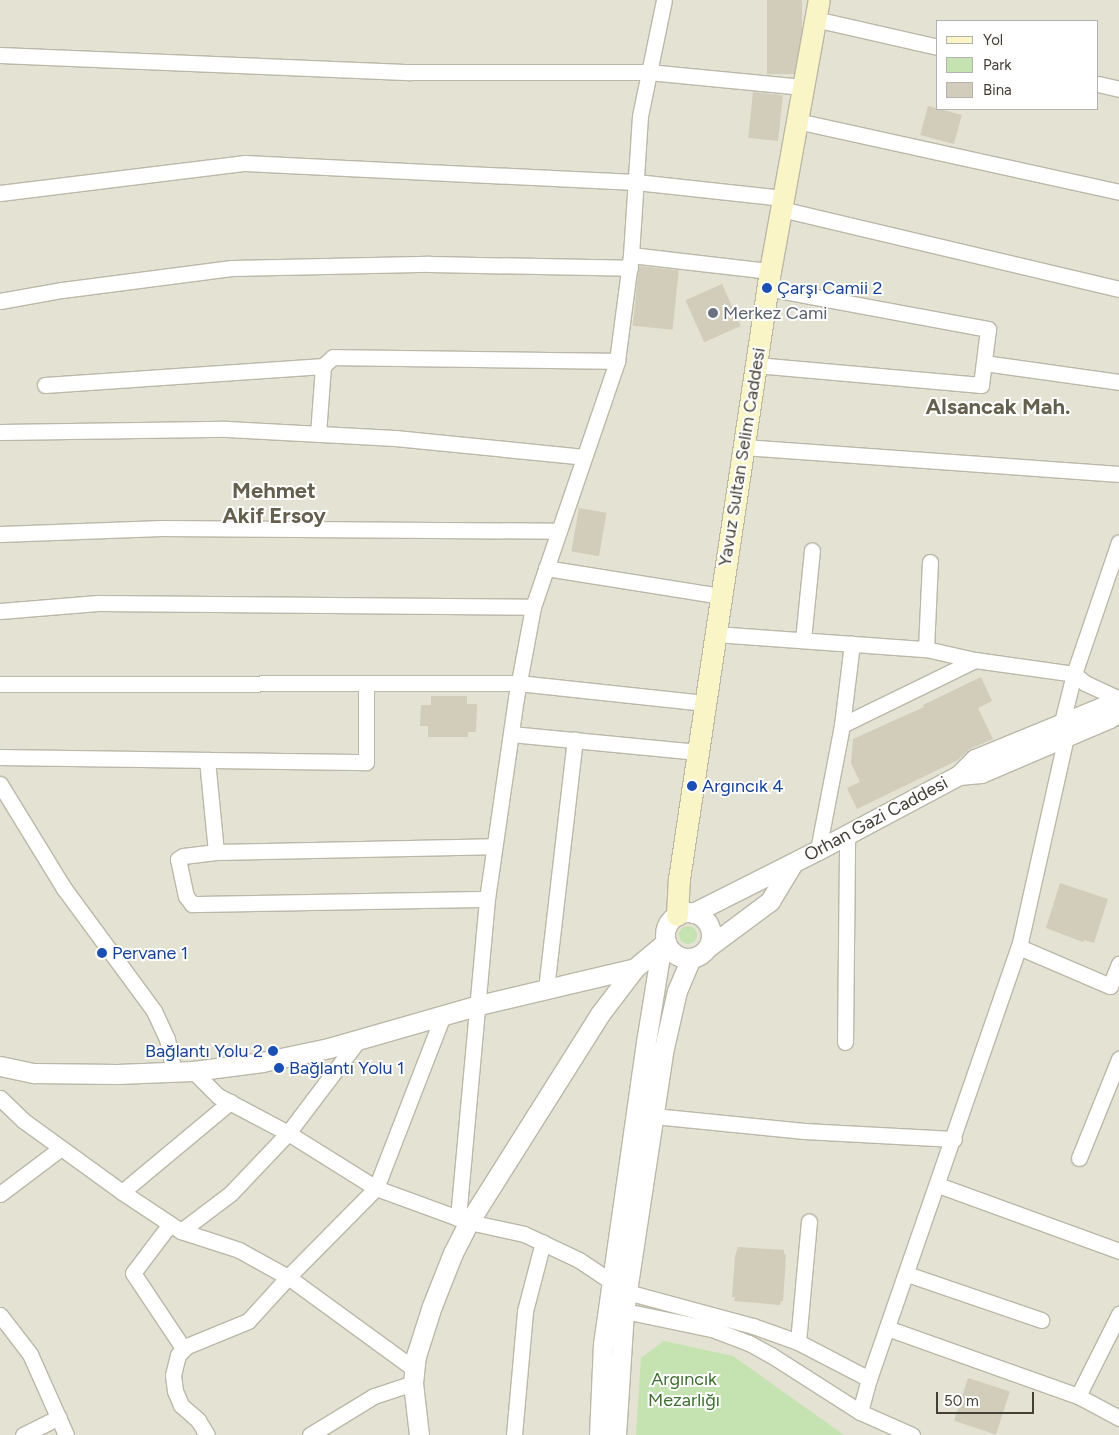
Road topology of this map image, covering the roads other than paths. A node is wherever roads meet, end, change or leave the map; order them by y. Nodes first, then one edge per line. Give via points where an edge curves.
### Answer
1 (664, 0) edge
2 (817, 10) edge
3 (936, 46) edge
4 (0, 54) edge
5 (648, 72) junction
6 (1099, 84) edge
7 (803, 87) junction
8 (1119, 89) edge
9 (797, 121) junction
10 (636, 182) junction
11 (1119, 192) edge
12 (0, 193) edge
13 (782, 203) junction
14 (631, 262) junction
15 (769, 280) junction
16 (1119, 289) edge
17 (0, 300) edge
18 (617, 361) junction
19 (984, 363) junction
20 (324, 366) junction
21 (756, 366) junction
22 (1119, 382) edge
23 (45, 385) dead end
24 (0, 432) edge
25 (318, 434) junction
26 (744, 447) junction
27 (584, 457) junction
28 (1119, 474) edge
29 (558, 531) junction
30 (0, 534) edge
31 (1119, 542) edge
32 (812, 550) dead end
33 (930, 562) dead end
34 (546, 568) junction
35 (721, 596) junction
36 (533, 606) junction
37 (0, 611) edge
38 (715, 634) junction
39 (803, 640) junction
40 (852, 644) junction
41 (926, 649) junction
42 (975, 660) junction
43 (1074, 674) junction
44 (0, 684) edge
45 (366, 684) junction
46 (518, 684) junction
47 (705, 703) junction
48 (1119, 703) edge
49 (842, 725) junction
50 (1064, 729) junction
51 (511, 734) junction
52 (575, 740) junction
53 (698, 752) junction
54 (0, 757) edge
55 (207, 760) junction
56 (0, 784) edge
57 (847, 835) junction
58 (493, 846) junction
59 (818, 850) junction
60 (216, 852) junction
61 (793, 863) junction
62 (487, 899) junction
63 (685, 914) junction
64 (667, 944) junction
65 (1019, 947) junction
66 (707, 948) junction
67 (691, 958) junction
68 (1119, 964) edge
69 (635, 968) junction
70 (1114, 988) edge
71 (546, 989) junction
72 (479, 1005) junction
73 (443, 1015) junction
74 (359, 1039) junction
75 (845, 1042) dead end
76 (1119, 1059) edge
77 (0, 1066) edge
78 (193, 1071) junction
79 (174, 1072) junction
80 (0, 1098) edge
81 (230, 1102) junction
82 (654, 1116) junction
83 (288, 1133) junction
84 (954, 1139) junction
85 (61, 1148) junction
86 (1079, 1158) dead end
87 (938, 1185) junction
88 (376, 1188) junction
89 (122, 1192) junction
90 (0, 1194) edge
91 (464, 1220) junction
92 (808, 1221) dead end
93 (176, 1227) junction
94 (543, 1242) junction
95 (1119, 1251) edge
96 (906, 1274) junction
97 (288, 1277) junction
98 (619, 1287) junction
99 (616, 1309) junction
100 (1119, 1314) edge
101 (1041, 1320) dead end
102 (2, 1321) edge
103 (888, 1328) junction
104 (798, 1342) junction
105 (184, 1348) junction
106 (414, 1376) junction
107 (869, 1379) junction
108 (1078, 1396) junction
109 (860, 1412) junction
110 (59, 1417) junction
111 (1119, 1418) edge
112 (510, 1434) edge
113 (23, 1435) edge
114 (66, 1435) edge
115 (207, 1435) edge
116 (310, 1435) edge
117 (419, 1435) edge
118 (599, 1435) edge
119 (616, 1435) edge
120 (912, 1435) edge

1 - 5 street
2 - 3 street
2 - 7 main road, Yavuz Sultan Selim Caddesi
4 - 5 street via 411,72
5 - 7 street
5 - 10 street via 640,116
6 - 8 street
7 - 9 main road, Yavuz Sultan Selim Caddesi
9 - 11 street
9 - 13 main road, Yavuz Sultan Selim Caddesi
10 - 12 street via 245,163
10 - 13 street
10 - 14 street
13 - 15 main road, Yavuz Sultan Selim Caddesi
13 - 16 street
14 - 15 street
14 - 17 street via 232,268
14 - 18 street
15 - 19 street via 988,329
15 - 21 main road, Yavuz Sultan Selim Caddesi
18 - 20 street via 333,357
18 - 27 street
19 - 21 street via 981,385
19 - 22 street
20 - 23 street
20 - 25 street
21 - 26 main road, Yavuz Sultan Selim Caddesi
24 - 25 street via 227,430
25 - 27 street via 395,438
26 - 28 street
26 - 35 main road, Yavuz Sultan Selim Caddesi
27 - 29 street
29 - 30 street via 162,528
29 - 34 street
31 - 43 street
32 - 39 street
33 - 41 street
34 - 35 street
34 - 36 street
35 - 38 main road, Yavuz Sultan Selim Caddesi
36 - 37 street via 98,603
36 - 46 street
38 - 39 street
38 - 47 main road, Yavuz Sultan Selim Caddesi
39 - 40 street
40 - 41 street
40 - 49 street
41 - 42 street
42 - 43 street
42 - 49 street
43 - 48 street
43 - 50 street
44 - 45 street
45 - 46 street
45 - 55 street via 366,762
46 - 47 street
46 - 51 street
47 - 53 main road, Yavuz Sultan Selim Caddesi
48 - 50 street, Orhan Gazi Caddesi via 1102,707
49 - 59 street
50 - 57 street, Orhan Gazi Caddesi via 975,759 959,775
50 - 65 street
51 - 52 street
51 - 58 street
52 - 53 street
52 - 71 street
53 - 63 main road, Yavuz Sultan Selim Caddesi via 679,879
54 - 55 street
55 - 60 street
56 - 79 street via 63,887 154,1011 167,1039
57 - 59 street, Orhan Gazi Caddesi
57 - 75 street
58 - 60 street
58 - 62 street
59 - 61 street, Orhan Gazi Caddesi
60 - 62 street via 178,859 186,896 192,904
61 - 63 street, Orhan Gazi Caddesi
61 - 66 street, Orhan Gazi Caddesi via 770,901
62 - 72 street
63 - 64 street via 667,927
63 - 66 street via 703,919 710,928
64 - 67 street via 676,955
64 - 69 street
64 - 98 street via 660,956
65 - 70 street
65 - 84 street
66 - 67 street
67 - 82 street via 670,1014
68 - 70 street
69 - 71 street
69 - 91 street via 600,1014
71 - 72 street
72 - 73 street
72 - 91 street
73 - 74 street
73 - 88 street
74 - 78 street via 262,1062
74 - 83 street
76 - 86 street
77 - 79 street via 34,1073
78 - 79 street
78 - 81 street via 218,1096
80 - 85 street via 24,1121
81 - 83 street
81 - 89 street
82 - 84 street via 804,1132
82 - 98 street
83 - 88 street
83 - 93 street via 232,1193
84 - 87 street
85 - 89 street
85 - 90 street
87 - 95 street
87 - 96 street
88 - 91 street
88 - 97 street
89 - 93 street
91 - 94 street via 506,1229
91 - 106 street via 432,1306
92 - 104 street
93 - 97 street via 239,1250
93 - 105 street via 133,1273
94 - 98 street via 579,1260
94 - 112 street via 525,1311
96 - 101 street
96 - 103 street
97 - 105 street via 248,1321
97 - 106 street
98 - 99 street
98 - 104 street via 724,1316
99 - 109 street via 712,1329 749,1343
99 - 118 street via 603,1344
99 - 119 street
100 - 108 street
102 - 110 street via 30,1354
103 - 107 street
103 - 108 street
104 - 107 street
105 - 115 street via 174,1368 175,1391 181,1405 198,1420
106 - 116 street
106 - 117 street
107 - 109 street
108 - 111 street
109 - 120 street
110 - 113 street
110 - 114 street

